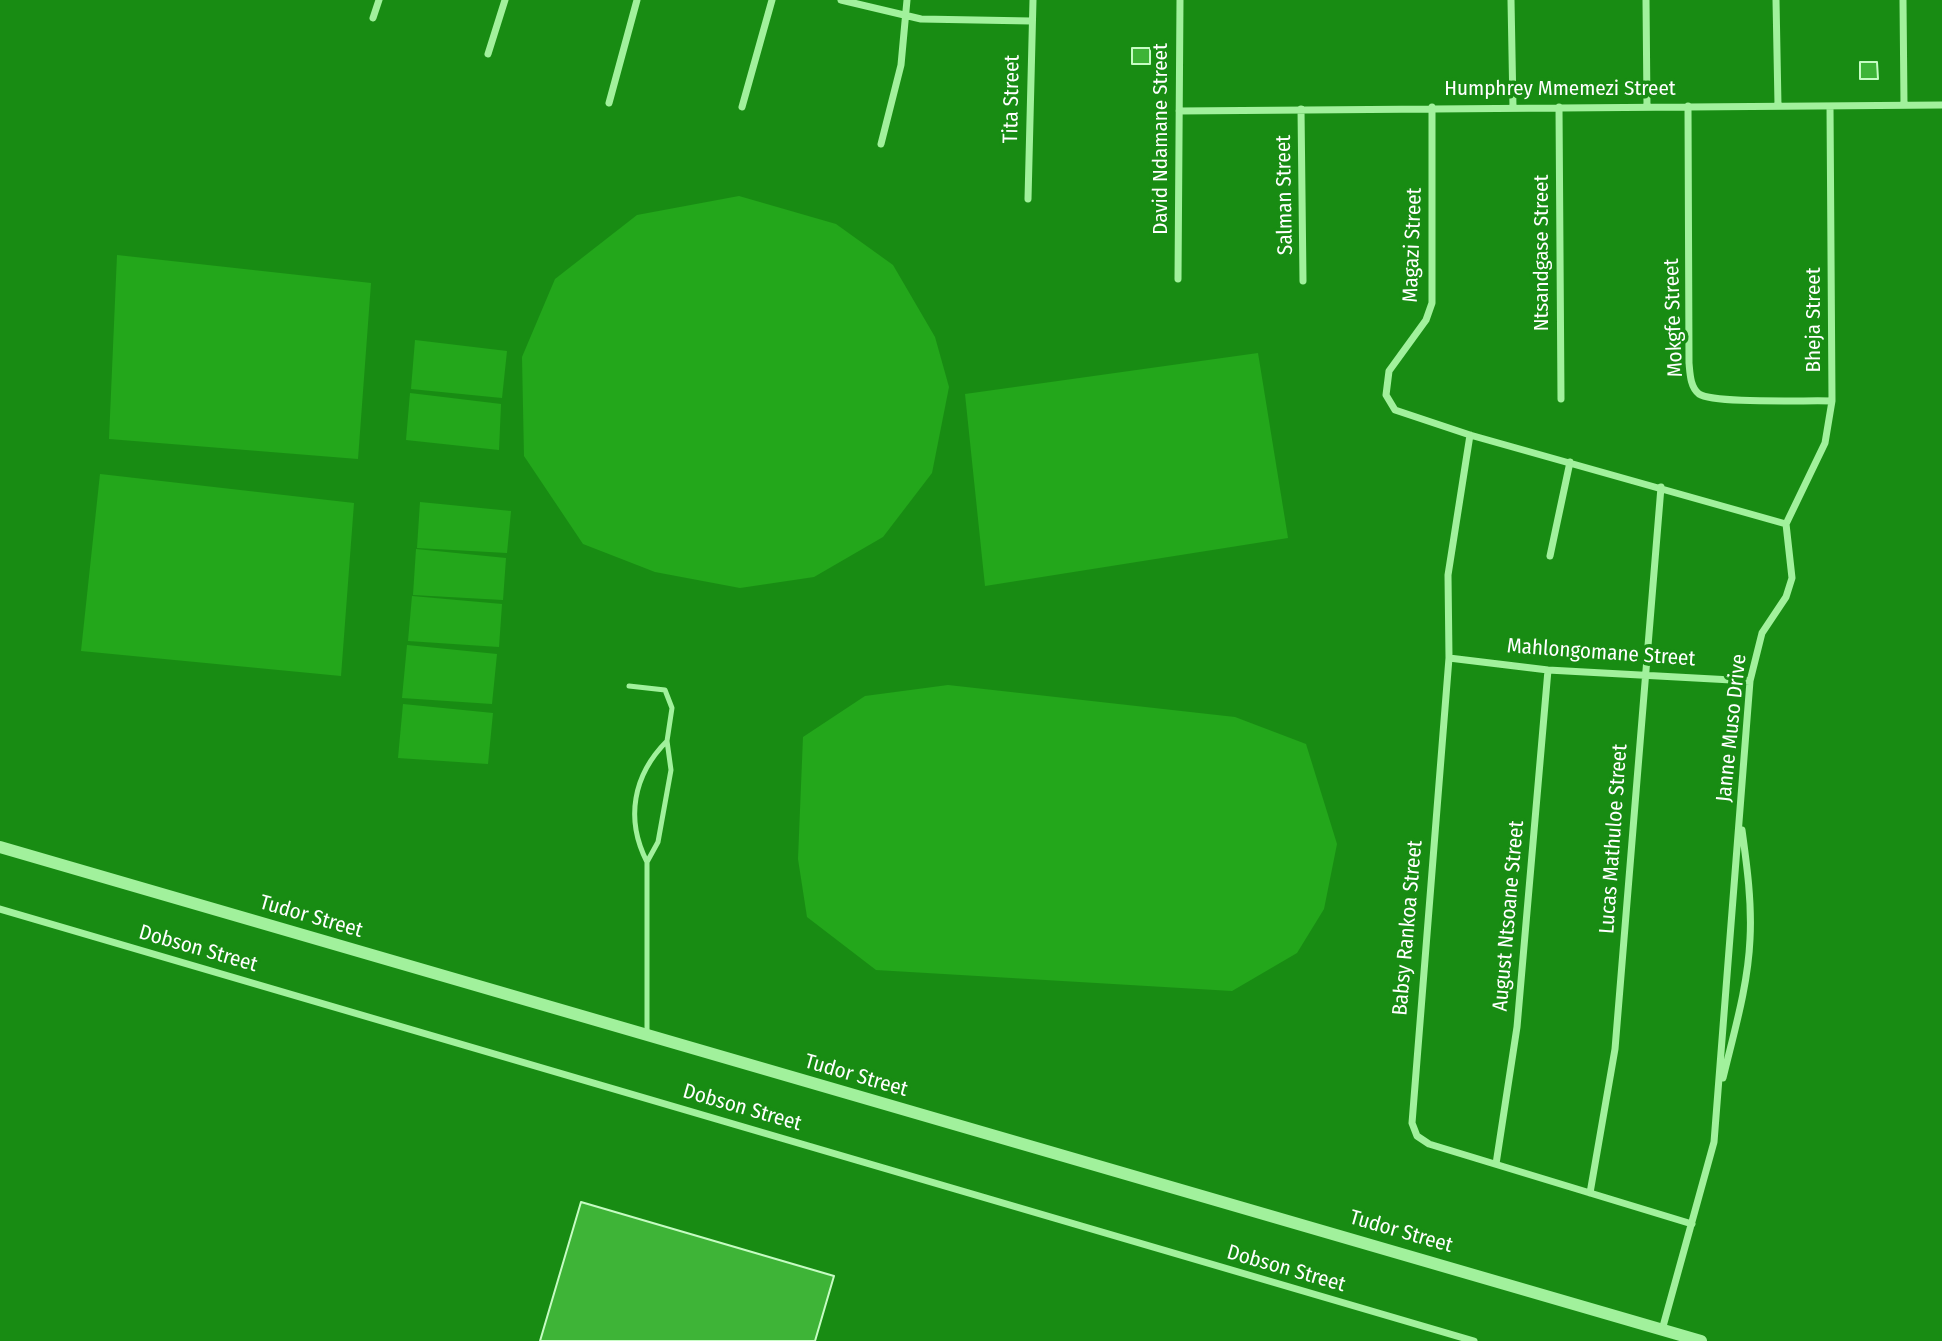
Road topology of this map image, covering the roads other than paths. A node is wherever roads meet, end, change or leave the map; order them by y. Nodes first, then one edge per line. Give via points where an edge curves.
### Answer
1 (379, 0) edge
2 (505, 0) edge
3 (637, 0) edge
4 (772, 0) edge
5 (841, 0) edge
6 (907, 0) edge
7 (1033, 0) edge
8 (1180, 0) edge
9 (1511, 0) edge
10 (1646, 0) edge
11 (1776, 0) edge
12 (1903, 0) edge
13 (908, 17) junction
14 (373, 18) dead end
15 (1031, 21) junction
16 (488, 54) dead end
17 (609, 103) dead end
18 (1904, 104) junction
19 (1942, 104) edge
20 (1778, 105) junction
21 (1647, 106) junction
22 (1688, 106) junction
23 (1830, 106) junction
24 (742, 107) dead end
25 (1432, 107) junction
26 (1513, 107) junction
27 (1559, 107) junction
28 (1301, 109) junction
29 (1179, 111) junction
30 (881, 144) dead end
31 (1028, 199) dead end
32 (1178, 279) dead end
33 (1303, 281) dead end
34 (1561, 399) dead end
35 (1832, 401) junction
36 (1470, 435) junction
37 (1570, 462) junction
38 (1661, 487) junction
39 (1786, 524) junction
40 (1550, 556) dead end
41 (1449, 658) junction
42 (1548, 670) junction
43 (1644, 674) junction
44 (1750, 681) junction
45 (629, 685) dead end
46 (667, 741) junction
47 (1740, 819) junction
48 (0, 847) edge
49 (647, 862) junction
50 (0, 909) edge
51 (647, 1035) junction
52 (1718, 1100) junction
53 (1496, 1164) junction
54 (1590, 1193) junction
55 (1692, 1224) junction
56 (1662, 1330) junction
57 (1474, 1341) edge
58 (1701, 1341) edge

1 - 14 street
2 - 16 street
3 - 17 street
4 - 24 street
5 - 13 street
6 - 13 street
7 - 15 street, Tita Street
8 - 29 street, David Ndamane Street
9 - 26 street
10 - 21 street
11 - 20 street
12 - 18 street
13 - 15 street
13 - 30 street
15 - 31 street, Tita Street
18 - 19 street, Humphrey Mmemezi Street
18 - 23 street, Humphrey Mmemezi Street
20 - 22 street, Humphrey Mmemezi Street
20 - 23 street, Humphrey Mmemezi Street
21 - 22 street, Humphrey Mmemezi Street
21 - 27 street, Humphrey Mmemezi Street
22 - 35 street, Mokgfe Street via 1689,363 1693,387 1699,394 1721,398
23 - 35 street, Bheja Street
25 - 26 street, Humphrey Mmemezi Street
25 - 28 street, Humphrey Mmemezi Street
25 - 36 street, Magazi Street via 1432,303 1426,320 1389,371 1385,396 1395,410
26 - 27 street, Humphrey Mmemezi Street
27 - 34 street, Ntsandgase Street
28 - 29 street, Humphrey Mmemezi Street
28 - 33 street, Salman Street
29 - 32 street, David Ndamane Street
35 - 39 street, Bheja Street via 1825,443
36 - 37 street
36 - 41 street, Babsy Rankoa Street via 1451,548
37 - 38 street
37 - 40 street
38 - 39 street
38 - 43 street, Lucas Mathuloe Street
39 - 44 street, Janne Muso Drive via 1792,578 1786,597 1762,632
41 - 42 street, Mahlongomane Street
41 - 53 street, Babsy Rankoa Street via 1412,1123 1417,1136 1429,1144
42 - 43 street, Mahlongomane Street
42 - 53 street, August Ntsoane Street via 1512,1072
43 - 44 street, Mahlongomane Street
43 - 54 street, Lucas Mathuloe Street via 1615,1049
44 - 47 street, Janne Muso Drive
45 - 46 lane via 665,690 672,708
46 - 49 lane via 671,770 658,842
46 - 49 lane via 652,756 640,779 635,832
47 - 52 street, Janne Muso Drive
47 - 52 street, Janne Muso Drive via 1751,938 1741,1005
48 - 51 street, Tudor Street
49 - 51 lane
50 - 57 street, Dobson Street
51 - 56 street, Tudor Street
52 - 55 street, Janne Muso Drive via 1714,1142
53 - 54 street, Babsy Rankoa Street
54 - 55 street, Babsy Rankoa Street
55 - 56 street, Janne Muso Drive
56 - 58 street, Tudor Street

